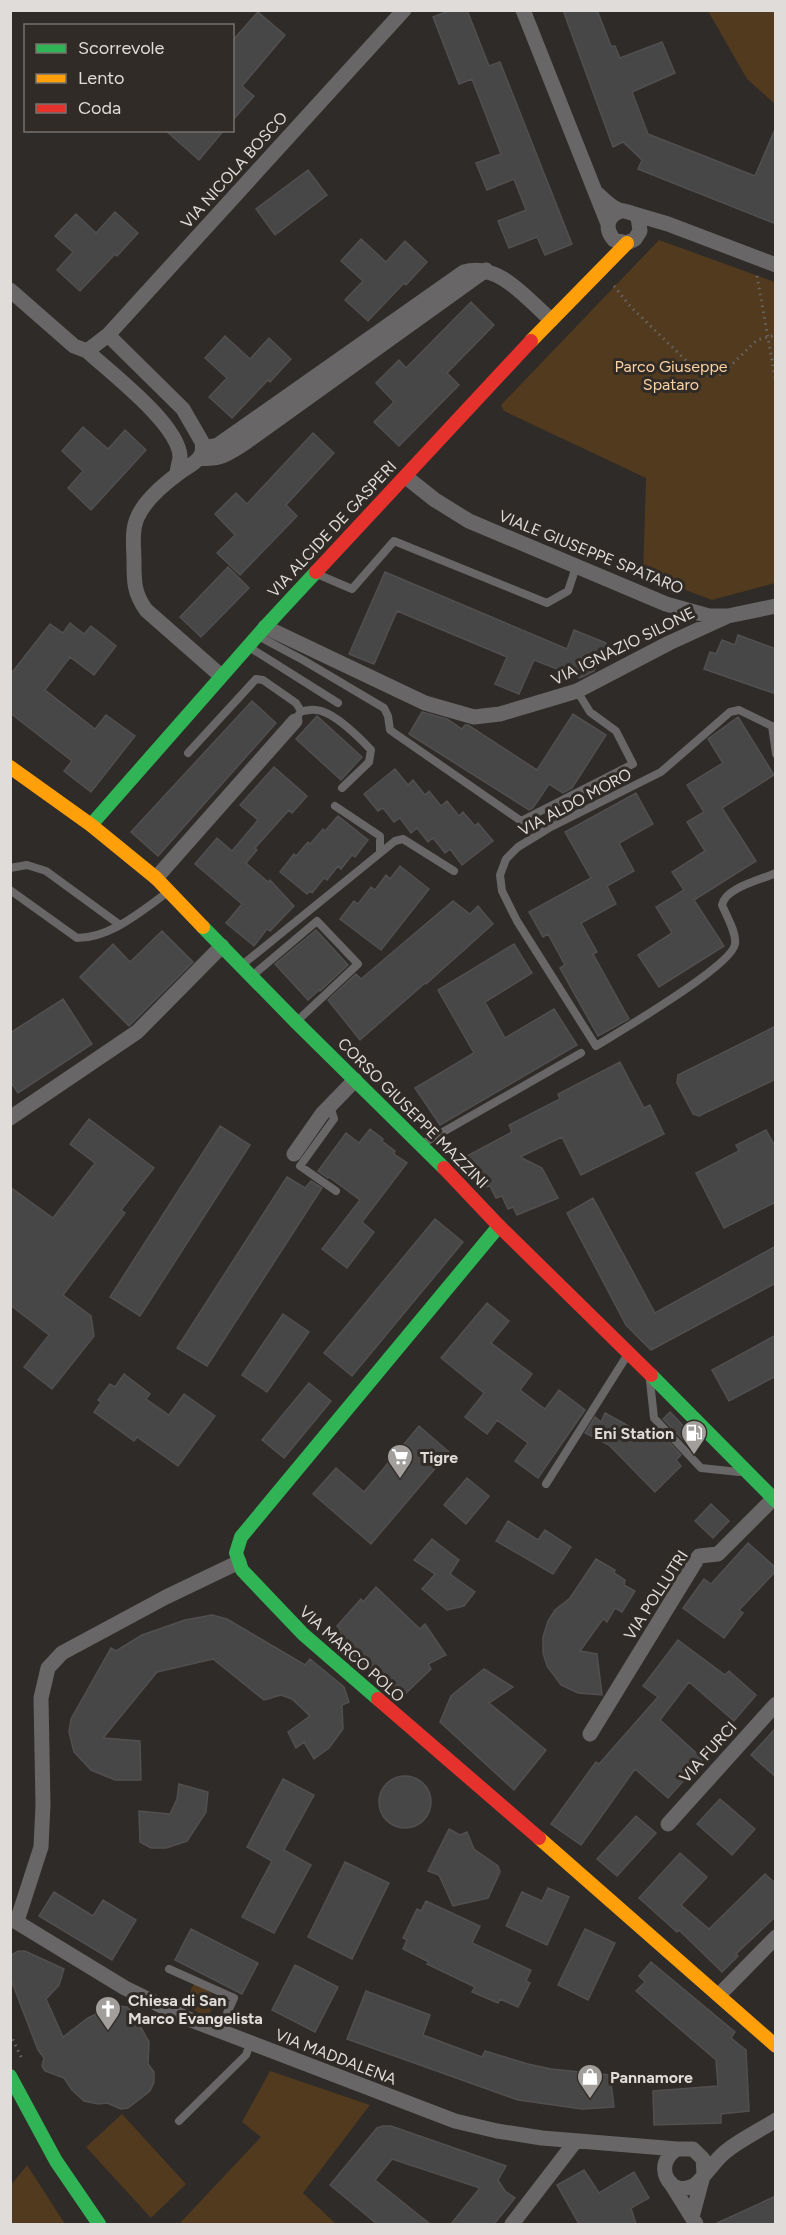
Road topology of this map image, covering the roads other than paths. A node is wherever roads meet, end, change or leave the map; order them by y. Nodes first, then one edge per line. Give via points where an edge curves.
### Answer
1 (404, 10) edge
2 (522, 10) edge
3 (594, 190) junction
4 (628, 212) junction
5 (668, 224) junction
6 (609, 230) junction
7 (640, 231) junction
8 (627, 243) junction
9 (606, 265) junction
10 (776, 265) edge
11 (10, 290) edge
12 (551, 320) junction
13 (108, 335) junction
14 (87, 351) junction
15 (202, 453) junction
16 (177, 474) junction
17 (406, 477) junction
18 (576, 567) junction
19 (315, 573) junction
20 (776, 606) edge
21 (728, 616) junction
22 (256, 636) junction
23 (220, 675) junction
24 (577, 691) junction
25 (338, 703) dead end
26 (298, 716) junction
27 (774, 727) edge
28 (188, 753) dead end
29 (776, 754) edge
30 (10, 767) edge
31 (342, 788) dead end
32 (335, 806) dead end
33 (91, 825) junction
34 (380, 851) junction
35 (10, 868) edge
36 (454, 871) dead end
37 (776, 873) edge
38 (156, 878) junction
39 (10, 890) edge
40 (169, 891) junction
41 (120, 925) junction
42 (222, 946) junction
43 (241, 966) junction
44 (251, 977) junction
45 (296, 1022) junction
46 (581, 1053) dead end
47 (355, 1080) junction
48 (330, 1106) junction
49 (10, 1118) edge
50 (421, 1144) junction
51 (294, 1154) dead end
52 (336, 1191) dead end
53 (499, 1226) junction
54 (629, 1353) junction
55 (650, 1374) junction
56 (748, 1473) junction
57 (546, 1484) dead end
58 (774, 1500) edge
59 (239, 1562) junction
60 (776, 1704) edge
61 (590, 1734) dead end
62 (668, 1824) dead end
63 (14, 1919) edge
64 (776, 1938) edge
65 (169, 1969) dead end
66 (719, 1995) junction
67 (219, 2031) junction
68 (250, 2044) junction
69 (776, 2046) edge
70 (10, 2076) edge
71 (776, 2120) edge
72 (179, 2121) dead end
73 (575, 2142) junction
74 (638, 2145) junction
75 (735, 2145) junction
76 (685, 2149) junction
77 (704, 2174) junction
78 (667, 2177) junction
79 (692, 2222) edge
80 (99, 2224) edge
81 (512, 2224) edge

1 - 13 street, VIA NICOLA BOSCO
2 - 3 street
3 - 4 street via 612,206
3 - 6 street
4 - 5 street
4 - 6 street via 614,214
4 - 7 street via 640,222
5 - 7 street
5 - 10 street
6 - 8 street via 618,242
6 - 9 street via 610,254
7 - 8 street
8 - 9 street, VIA ALCIDE DE GASPERI
9 - 12 street, VIA ALCIDE DE GASPERI
11 - 14 street via 74,346
12 - 15 street via 500,275 483,270 279,410 223,457 210,460
12 - 17 street, VIA ALCIDE DE GASPERI
13 - 14 street, VIA NICOLA BOSCO
13 - 15 street via 183,409 193,423
14 - 16 street via 164,423 180,455
15 - 16 street
16 - 23 street via 137,518 137,598
17 - 18 street, VIALE GIUSEPPE SPATARO via 469,521
17 - 19 street, VIA ALCIDE DE GASPERI
18 - 19 lane via 567,591 547,603 394,542 352,590
18 - 21 street, VIALE GIUSEPPE SPATARO via 666,604 709,616
19 - 22 street, VIA ALCIDE DE GASPERI
20 - 21 street, VIALE GIUSEPPE SPATARO
21 - 24 street, VIA IGNAZIO SILONE
22 - 23 street, VIA ALCIDE DE GASPERI
22 - 24 street, VIA IGNAZIO SILONE via 425,703 474,717 500,714
22 - 24 lane via 384,708 390,730 521,821 633,764 616,731 590,712
22 - 25 lane
23 - 33 street, VIA ALCIDE DE GASPERI
26 - 28 lane via 296,703 256,679
26 - 31 lane via 317,710 329,715 371,750 369,762
26 - 38 street
27 - 29 lane
27 - 37 lane, VIA ALDO MORO via 739,710 730,712 661,772 518,847 506,860 500,875 502,891 518,921 596,1046 700,979 733,952 736,941 723,899 733,890
30 - 33 street, CORSO GIUSEPPE MAZZINI
32 - 34 lane via 380,836
33 - 38 street, CORSO GIUSEPPE MAZZINI
34 - 36 lane via 404,839
34 - 43 lane
35 - 41 lane via 27,865 46,871
38 - 40 street, CORSO GIUSEPPE MAZZINI
39 - 41 lane via 77,938 88,938
40 - 41 lane
40 - 42 street, CORSO GIUSEPPE MAZZINI
42 - 43 street, CORSO GIUSEPPE MAZZINI
42 - 49 street via 137,1032
43 - 44 street, CORSO GIUSEPPE MAZZINI
44 - 45 street, CORSO GIUSEPPE MAZZINI
44 - 45 lane via 317,921 358,964
45 - 47 street, CORSO GIUSEPPE MAZZINI
46 - 50 lane
47 - 48 street
47 - 50 street, CORSO GIUSEPPE MAZZINI
48 - 51 street
48 - 52 lane via 334,1119 300,1166
50 - 53 street, CORSO GIUSEPPE MAZZINI
53 - 54 street, CORSO GIUSEPPE MAZZINI
53 - 59 street via 241,1537 236,1553
54 - 55 street, CORSO GIUSEPPE MAZZINI
54 - 57 lane
55 - 56 street, CORSO GIUSEPPE MAZZINI
55 - 56 lane via 654,1418 701,1468
56 - 58 street, CORSO GIUSEPPE MAZZINI
58 - 61 street, VIA POLLUTRI via 718,1554 699,1556
59 - 63 street via 63,1653 48,1668 41,1698 40,1848
59 - 66 street, VIA MARCO POLO via 254,1585 303,1634
60 - 62 street, VIA FURCI
63 - 67 street, VIA MADDALENA via 125,1988
64 - 66 street
65 - 67 lane via 234,1998
66 - 69 street, VIA MARCO POLO
67 - 68 street, VIA MADDALENA
68 - 72 lane via 246,2055
68 - 73 street, VIA MADDALENA via 454,2121
70 - 80 street via 56,2162
71 - 75 street
73 - 74 street, VIA MADDALENA
73 - 81 street
74 - 76 street, VIA MADDALENA
74 - 78 street
75 - 76 street, VIA MADDALENA
75 - 77 street
76 - 77 street via 703,2159
76 - 78 street via 668,2156
77 - 78 street via 695,2186 688,2188
77 - 79 street
78 - 79 street

